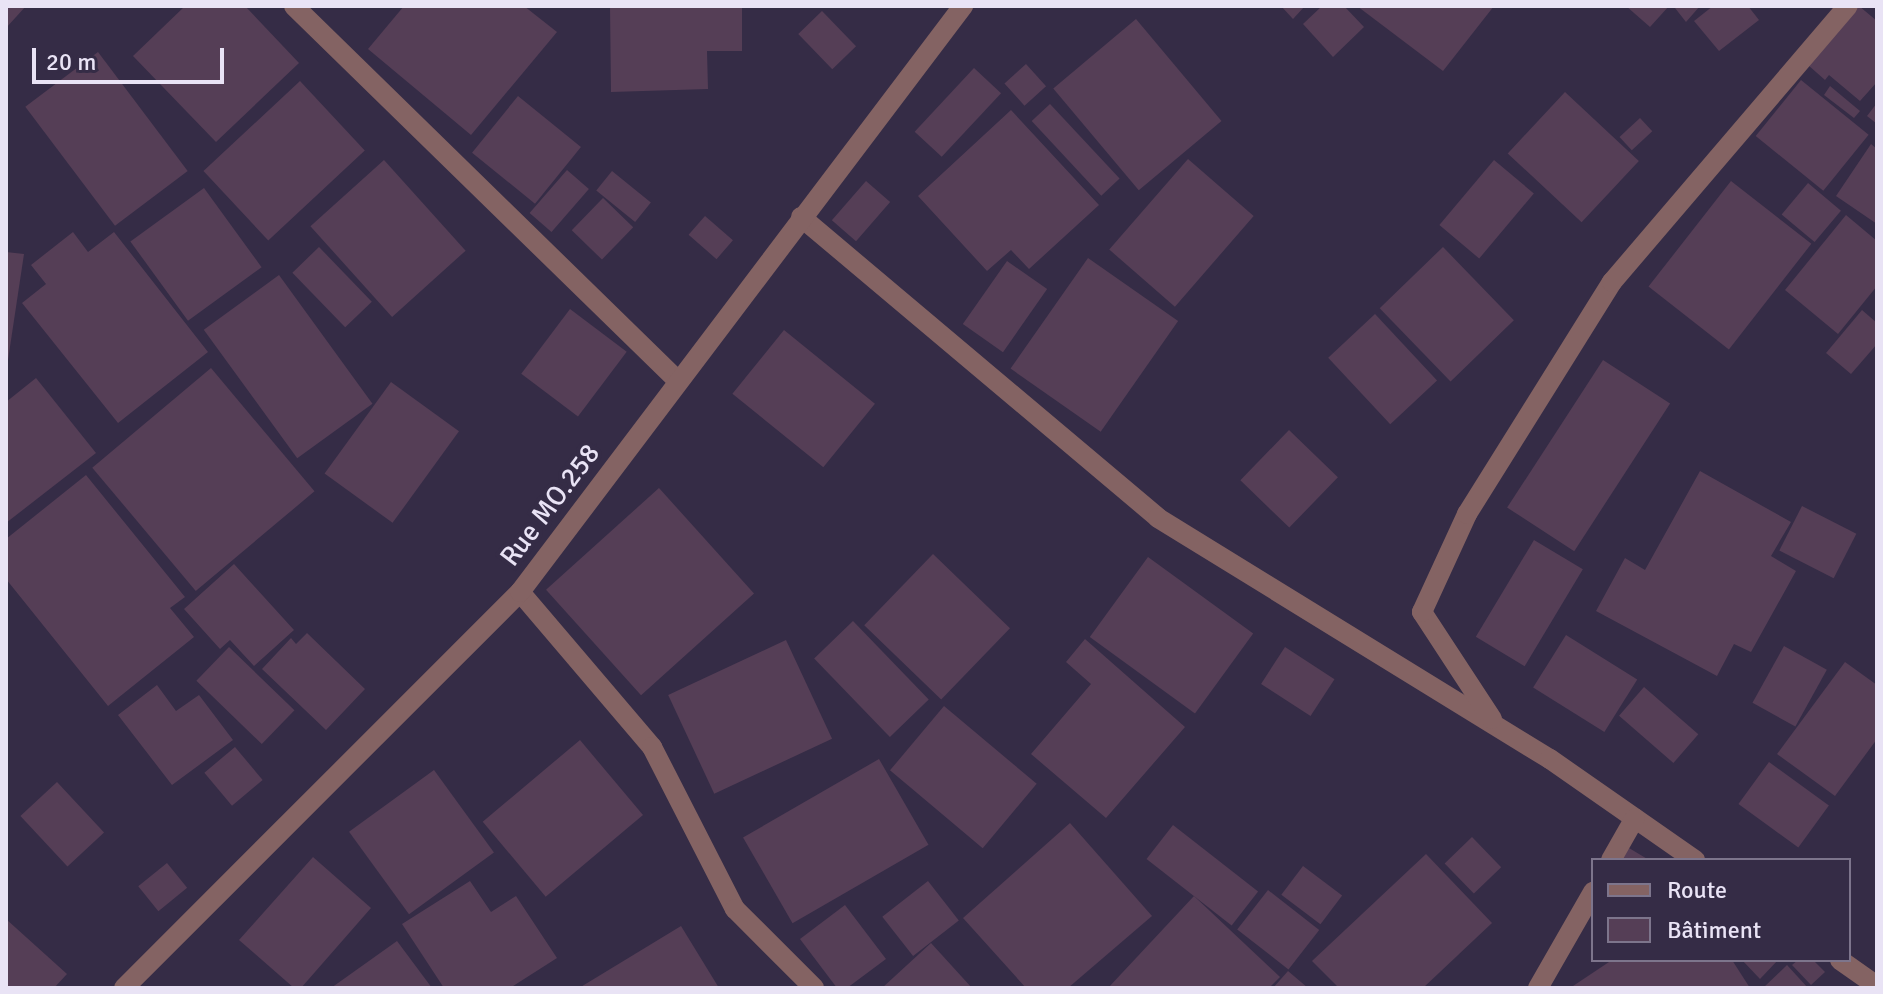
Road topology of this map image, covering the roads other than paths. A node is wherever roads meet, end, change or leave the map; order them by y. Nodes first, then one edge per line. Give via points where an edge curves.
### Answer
1 (294, 6) edge
2 (963, 6) edge
3 (1848, 6) edge
4 (801, 217) junction
5 (678, 381) junction
6 (520, 592) junction
7 (1496, 726) junction
8 (1635, 818) junction
9 (1612, 858) edge
10 (1692, 858) edge
11 (1591, 895) edge
12 (1843, 962) edge
13 (1877, 986) edge
14 (124, 988) edge
15 (814, 988) edge
16 (1538, 988) edge

1 - 5 street
2 - 4 street, Rue MO.258
3 - 7 street via 1612,282 1467,514 1422,612
4 - 5 street, Rue MO.258
4 - 7 street via 1158,518
5 - 6 street, Rue MO.258
6 - 14 street, Rue MO.258
6 - 15 street via 652,747 735,909
7 - 8 street
8 - 9 street
8 - 10 street
11 - 16 street
12 - 13 street

